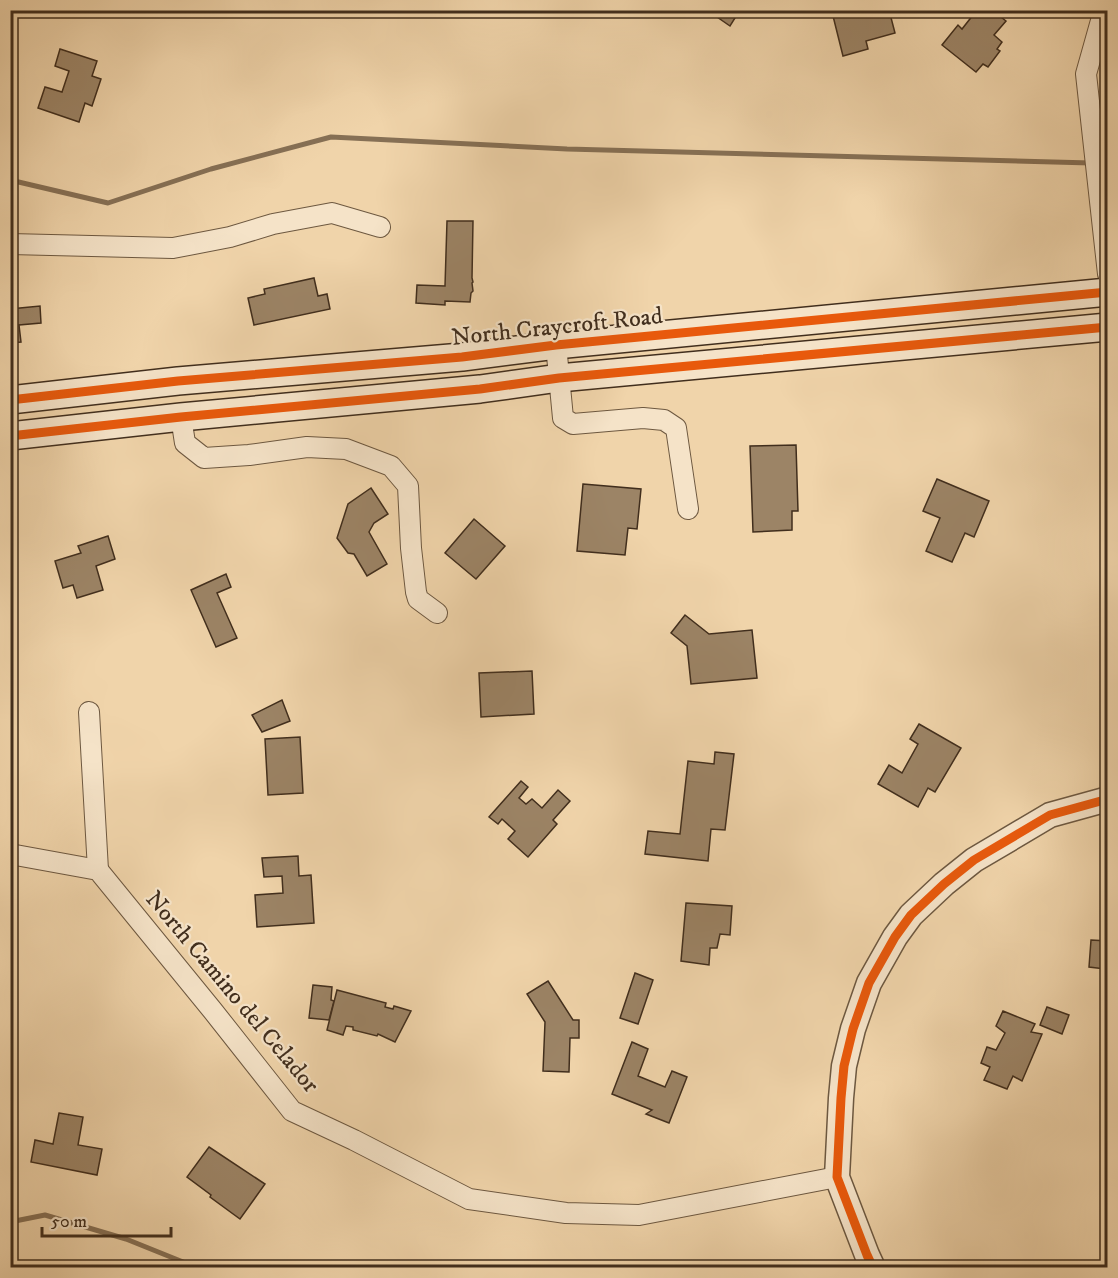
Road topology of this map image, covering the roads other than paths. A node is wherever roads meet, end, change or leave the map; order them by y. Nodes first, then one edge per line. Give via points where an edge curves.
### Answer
1 (1104, 10) edge
2 (380, 227) dead end
3 (10, 244) edge
4 (1107, 274) edge
5 (1107, 292) edge
6 (1107, 327) edge
7 (556, 345) junction
8 (559, 378) junction
9 (10, 400) edge
10 (181, 417) junction
11 (10, 436) edge
12 (688, 509) dead end
13 (437, 613) dead end
14 (89, 712) dead end
15 (1107, 799) edge
16 (10, 854) edge
17 (98, 870) junction
18 (837, 1177) junction
19 (873, 1268) edge

1 - 4 street via 1086,74
2 - 3 street via 332,213 173,248
5 - 7 main road, North Craycroft Road
6 - 8 main road
7 - 8 street
7 - 9 main road, North Craycroft Road
8 - 10 main road
8 - 12 street via 563,418 573,424 643,418 664,420 676,428
10 - 11 main road
10 - 13 street via 185,442 204,458 307,447 346,449 391,466 408,486 418,599
14 - 17 street
15 - 18 street via 1050,816 974,860 900,929 869,983 853,1029 844,1066
16 - 17 street
17 - 18 street, North Camino del Celador via 292,1111 469,1199 566,1213 639,1215
18 - 19 street

